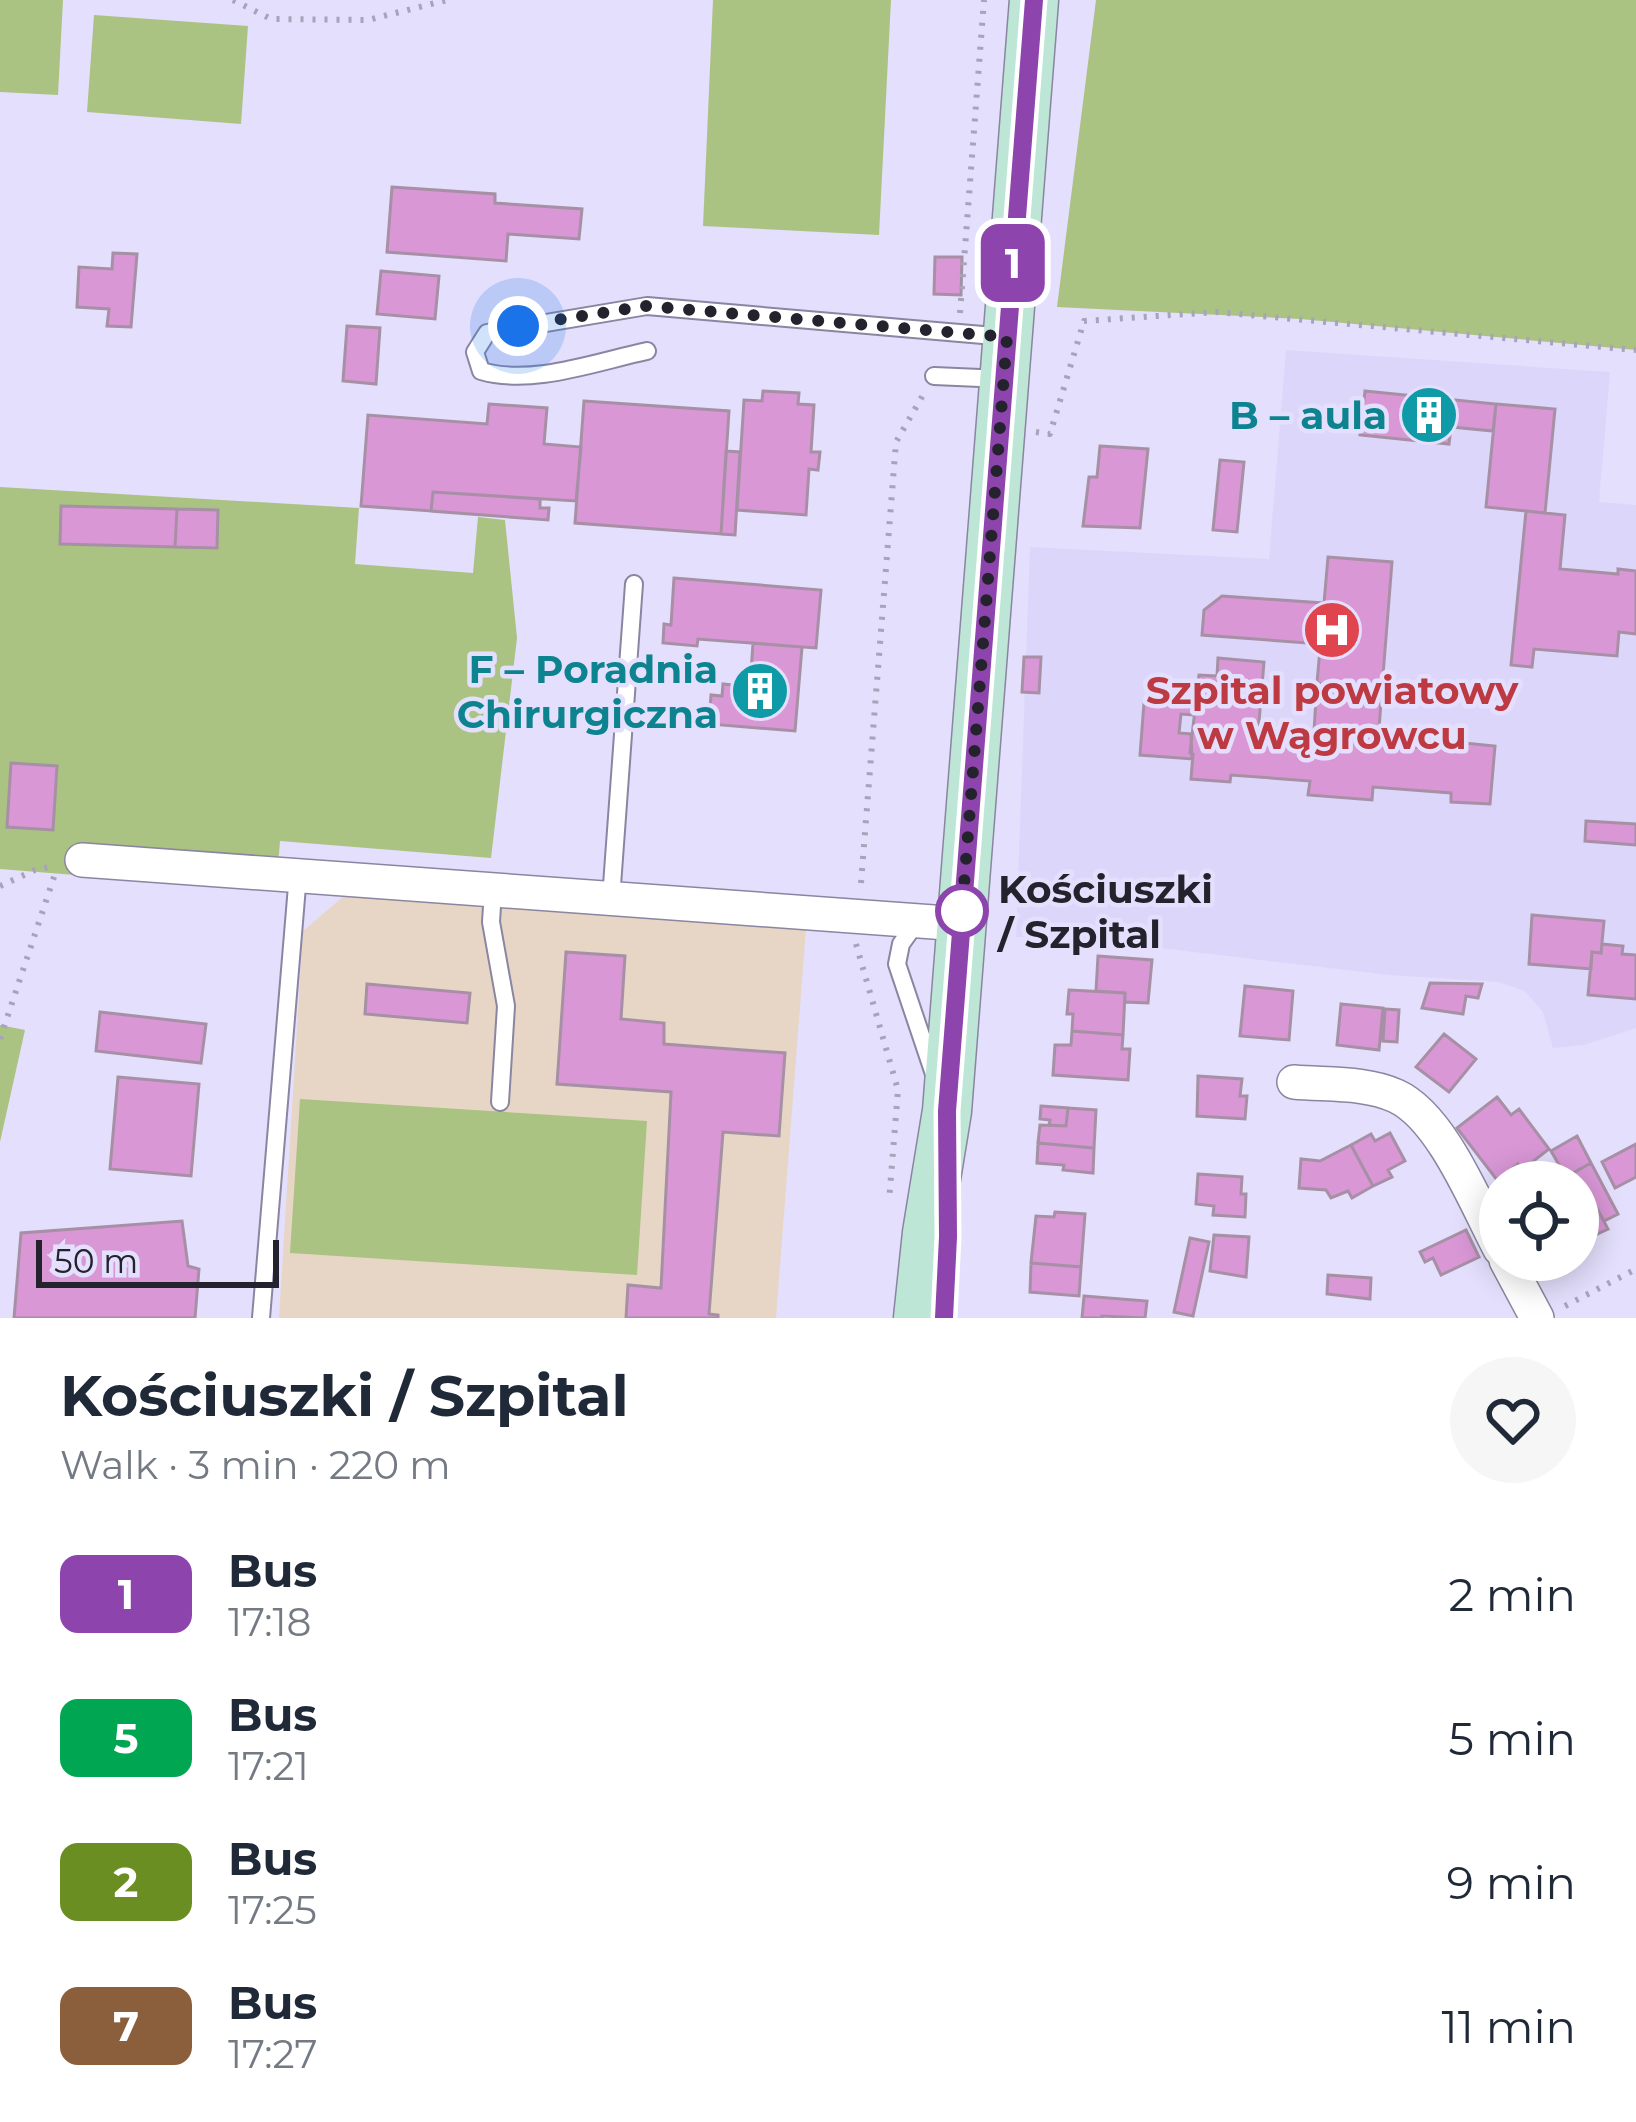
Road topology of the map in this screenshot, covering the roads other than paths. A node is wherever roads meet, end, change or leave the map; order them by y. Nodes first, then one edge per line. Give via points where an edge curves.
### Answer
1 (1034, 0) edge
2 (647, 351) dead end
3 (1006, 358) junction
4 (934, 376) road end
5 (634, 584) dead end
6 (70, 863) road end
7 (298, 874) junction
8 (493, 890) junction
9 (611, 899) junction
10 (939, 923) junction
11 (1294, 1082) dead end
12 (500, 1102) dead end
13 (947, 1111) junction
14 (1479, 1210) edge
15 (1525, 1281) edge
16 (1553, 1311) edge
17 (261, 1318) edge
18 (918, 1318) edge
19 (944, 1318) edge

1 - 3 main road
2 - 3 lane via 530,377 481,371 475,352 487,334 646,306 956,333
3 - 4 lane
3 - 10 main road
5 - 9 lane
6 - 7 street
7 - 8 street
7 - 17 lane
8 - 9 street
8 - 12 lane via 506,1006
9 - 10 street
10 - 13 main road
11 - 14 street via 1369,1088 1418,1109
13 - 18 main road
13 - 19 main road
15 - 16 street

